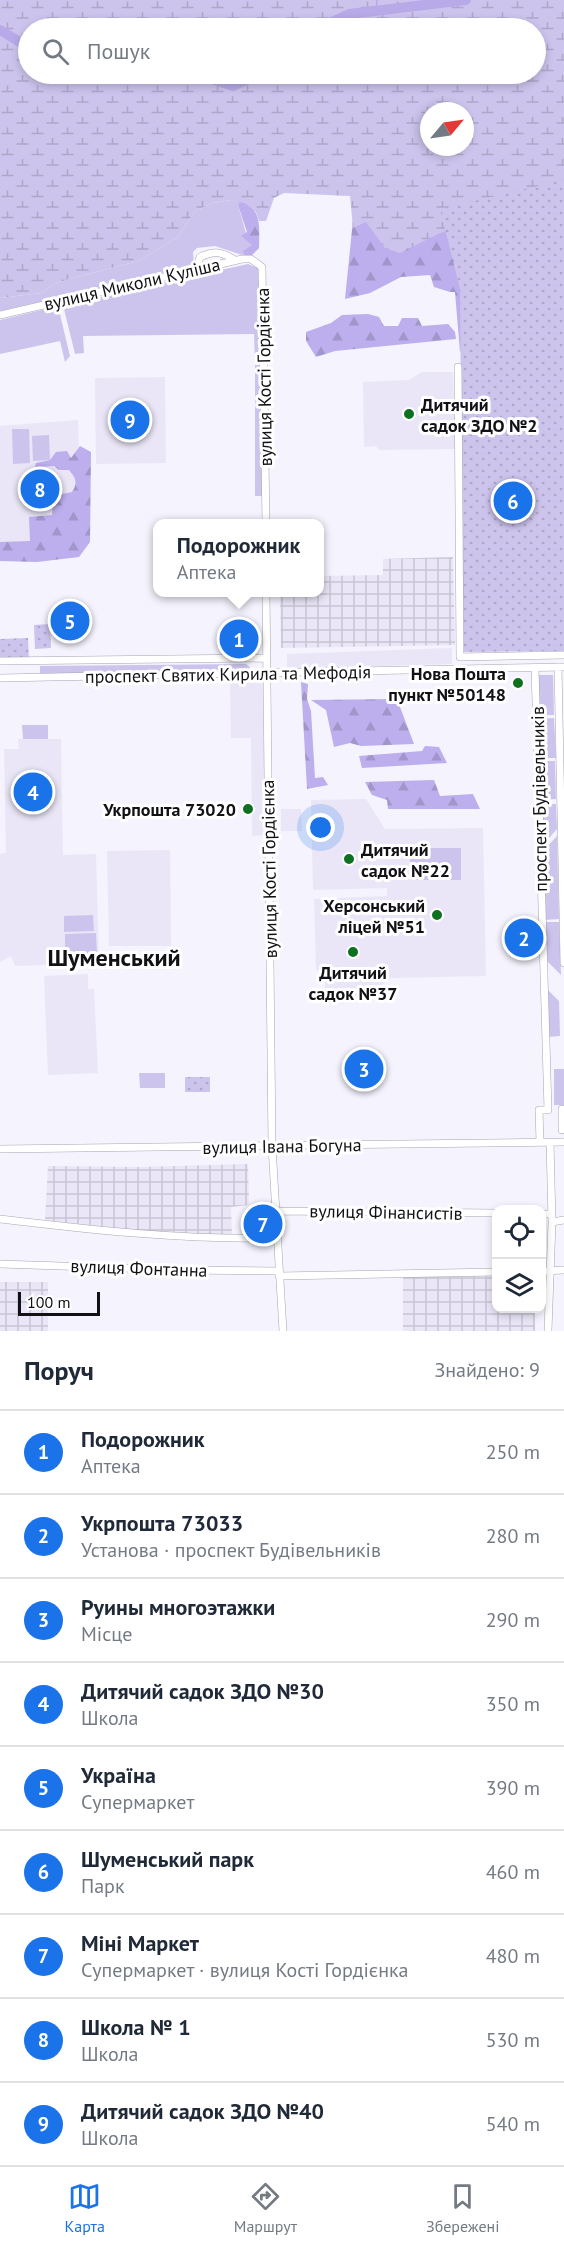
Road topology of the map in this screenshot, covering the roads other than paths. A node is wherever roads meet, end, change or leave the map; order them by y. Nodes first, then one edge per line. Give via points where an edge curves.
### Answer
1 (235, 260) junction
2 (262, 267) joint
3 (196, 269) junction
4 (0, 315) edge
5 (458, 367) dead end
6 (266, 519) edge
7 (266, 597) edge
8 (564, 656) edge
9 (267, 658) junction
10 (0, 661) edge
11 (561, 667) edge
12 (535, 668) junction
13 (267, 674) junction
14 (0, 678) edge
15 (563, 807) edge
16 (564, 963) edge
17 (563, 1109) edge
18 (548, 1110) junction
19 (562, 1130) dead end
20 (540, 1142) junction
21 (550, 1142) junction
22 (564, 1142) edge
23 (272, 1146) junction
24 (0, 1149) edge
25 (275, 1211) junction
26 (492, 1213) edge
27 (546, 1216) edge
28 (552, 1218) junction
29 (0, 1219) edge
30 (564, 1220) edge
31 (276, 1238) junction
32 (0, 1264) edge
33 (564, 1270) edge
34 (546, 1271) edge
35 (551, 1271) junction
36 (492, 1272) edge
37 (279, 1273) junction
38 (283, 1331) edge
39 (548, 1331) edge

1 - 2 street, вулиця Миколи Куліша via 251,260
1 - 3 street, вулиця Миколи Куліша
1 - 3 street via 223,252 210,252 200,257
2 - 6 street, вулиця Кості Гордієнка
3 - 4 street, вулиця Миколи Куліша
5 - 8 street via 460,657
7 - 9 street, вулиця Кості Гордієнка
9 - 10 street, проспект Святих Кирила та Мефодія
9 - 13 street, вулиця Кості Гордієнка
11 - 12 street, проспект Святих Кирила та Мефодія
11 - 15 street, проспект Будівельників
12 - 13 street, проспект Святих Кирила та Мефодія
12 - 18 street, проспект Будівельників
13 - 14 street, проспект Святих Кирила та Мефодія
13 - 23 street, вулиця Кості Гордієнка
15 - 16 street, проспект Будівельників
17 - 18 street
17 - 19 street
18 - 20 street, проспект Будівельників via 539,1110
20 - 21 street, вулиця Івана Богуна
20 - 23 street, вулиця Івана Богуна
21 - 22 street, вулиця Івана Богуна
21 - 28 street
23 - 24 street, вулиця Івана Богуна
23 - 25 street, вулиця Кості Гордієнка
25 - 26 street, вулиця Фінансистів
25 - 31 street
27 - 28 street
28 - 30 street
28 - 35 street
29 - 31 street via 183,1237
31 - 37 street
32 - 37 street, вулиця Фонтанна
33 - 35 street
34 - 35 street
35 - 39 street
36 - 37 street, вулиця Фонтанна
37 - 38 street

